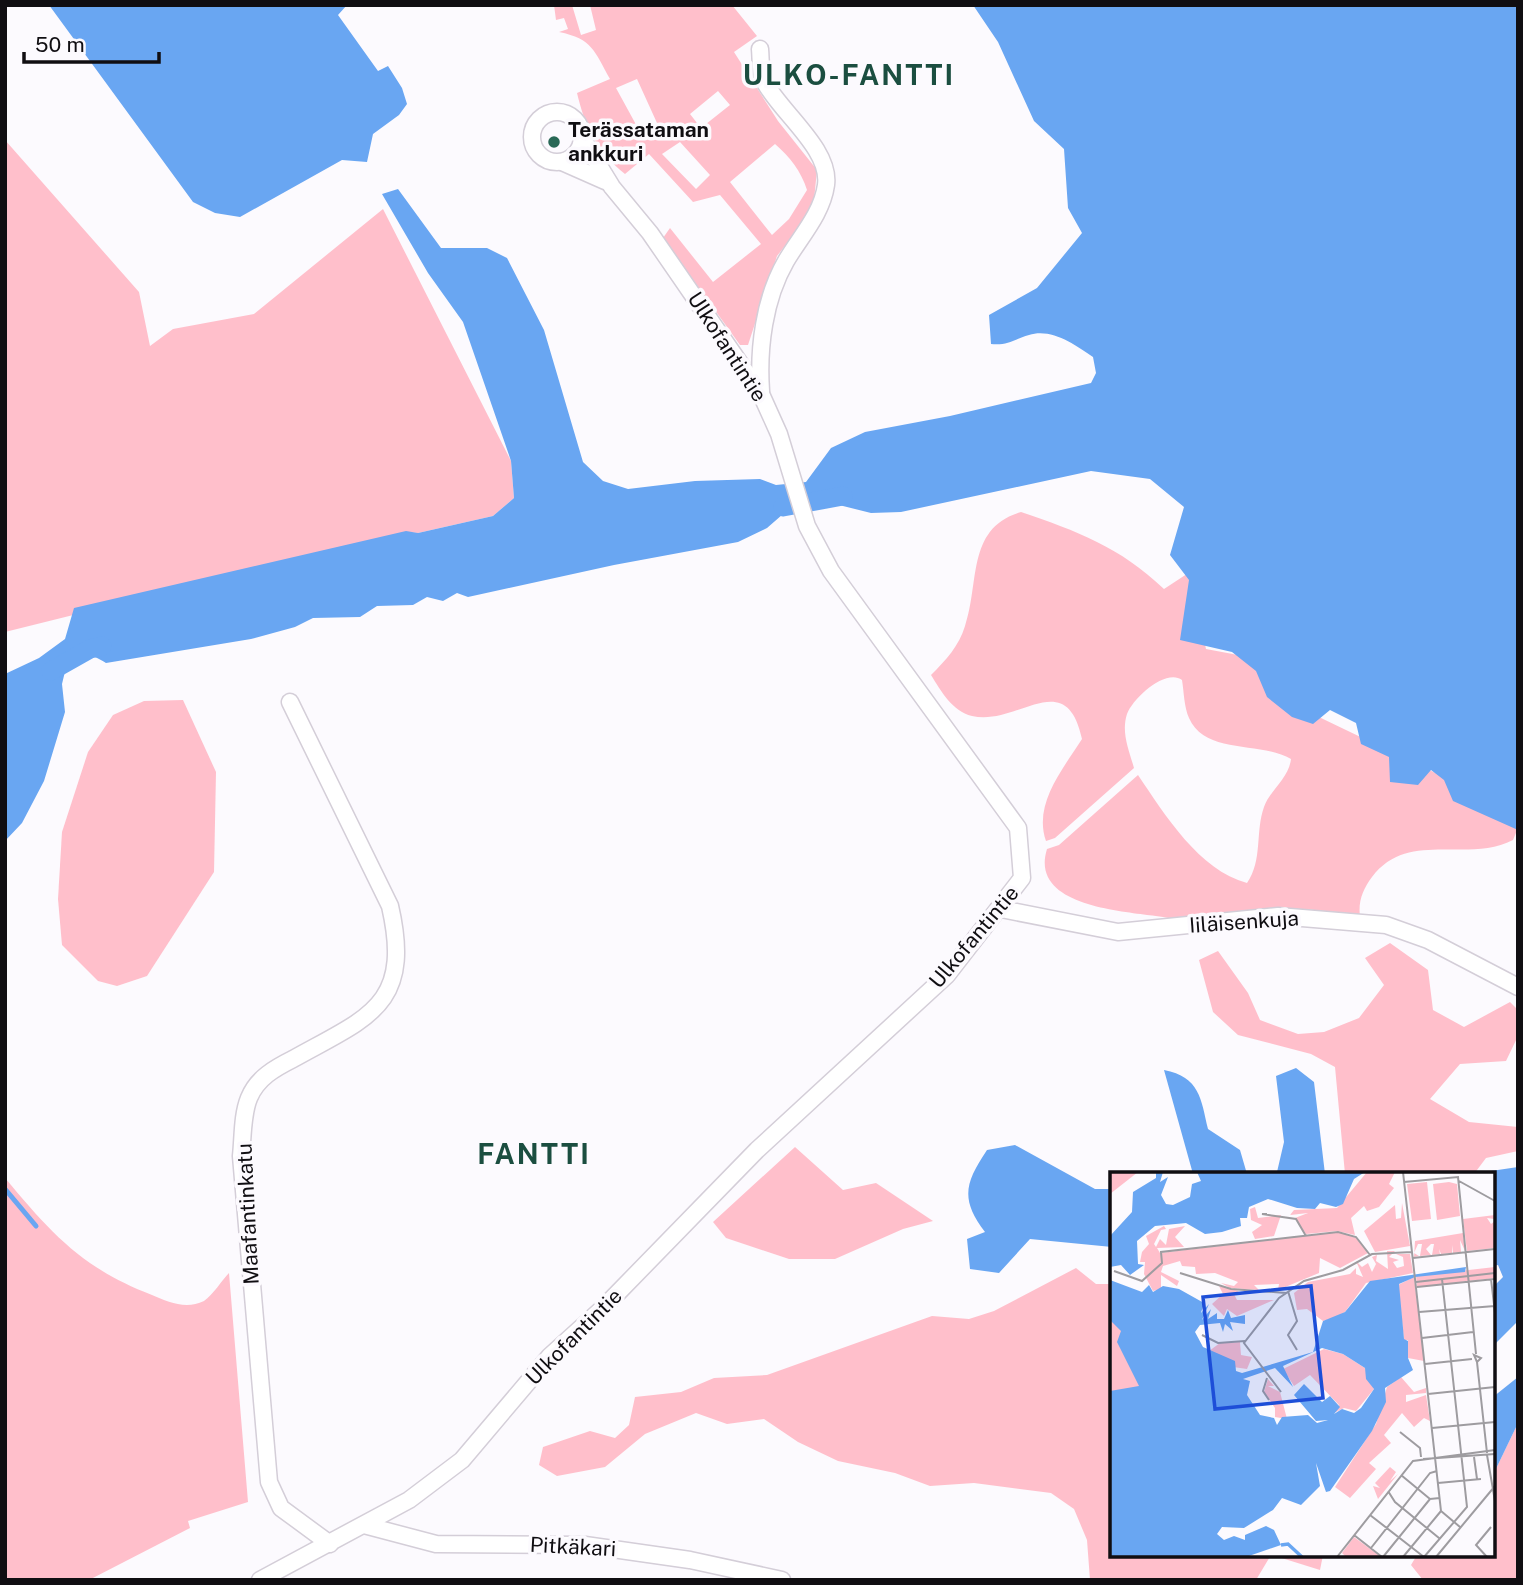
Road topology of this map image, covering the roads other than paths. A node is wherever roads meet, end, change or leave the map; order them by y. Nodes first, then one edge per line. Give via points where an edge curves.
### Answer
1 (760, 49) dead end
2 (582, 138) junction
3 (562, 162) junction
4 (612, 187) junction
5 (761, 394) junction
6 (289, 702) dead end
7 (1001, 909) junction
8 (1518, 987) edge
9 (364, 1525) junction
10 (330, 1544) junction
11 (260, 1580) edge
12 (782, 1580) edge

1 - 5 street via 763,80 825,164 826,185 819,208 784,264 770,306 758,353
2 - 3 street via 576,153
2 - 3 street, Ulkofantintie via 577,123 564,113 548,114 535,124 534,148 546,160
2 - 4 street, Ulkofantintie
3 - 4 street, Ulkofantintie via 596,175
4 - 5 street, Ulkofantintie via 650,233
5 - 7 street, Ulkofantintie via 779,434 807,526 831,571 1018,828 1022,878
6 - 10 street, Maafantinkatu via 390,906 394,936 391,985 381,1003 368,1017 272,1070 249,1097 244,1118 241,1156 269,1482 281,1508
7 - 8 street, Iiläisenkuja via 1118,932 1278,916 1387,925 1428,940
7 - 9 street, Ulkofantintie via 947,975 757,1150 550,1356 462,1460 409,1500
9 - 10 street, Ulkofantintie
9 - 12 street, Pitkäkari via 436,1544 609,1548
10 - 11 street, Ulkofantintie

